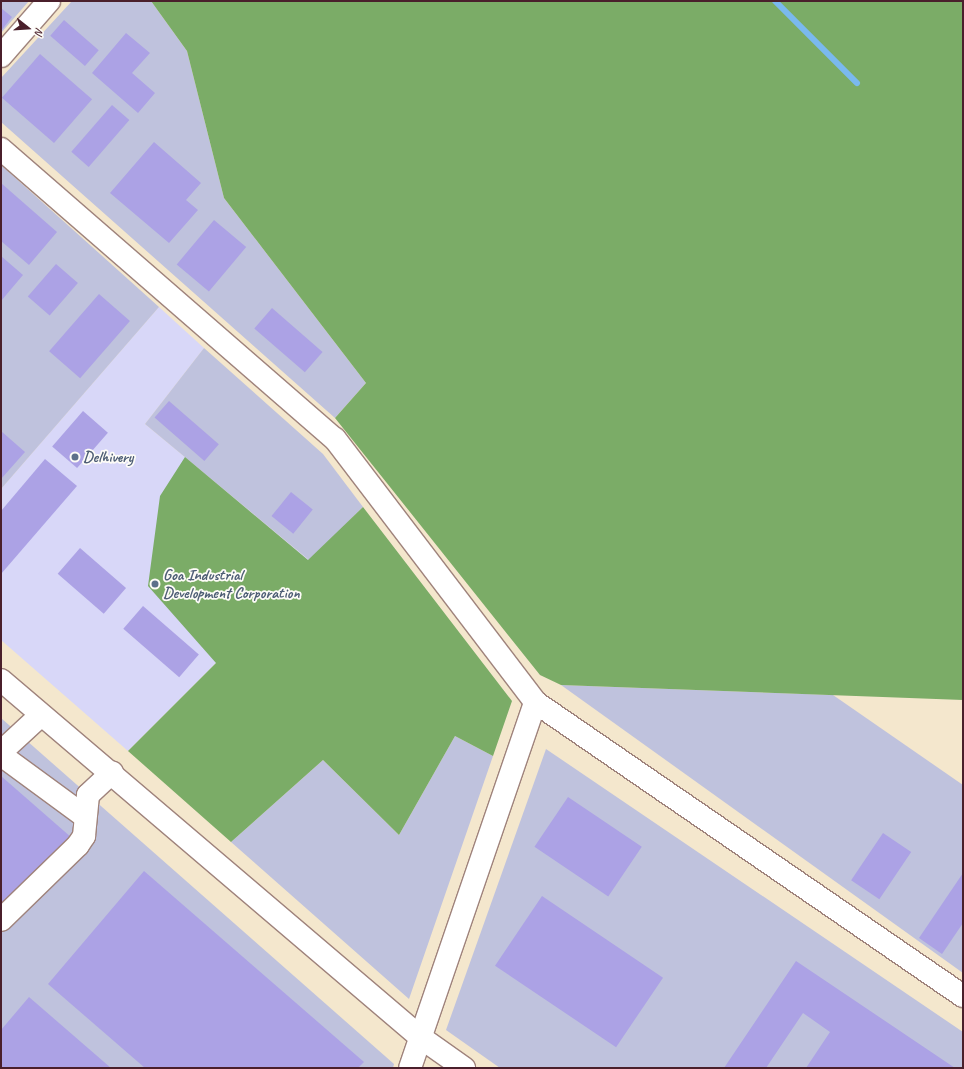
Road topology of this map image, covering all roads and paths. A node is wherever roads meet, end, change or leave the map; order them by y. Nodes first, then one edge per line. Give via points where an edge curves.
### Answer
1 (49, 1) edge
2 (1, 56) edge
3 (1, 149) edge
4 (1, 680) edge
5 (535, 702) junction
6 (41, 715) junction
7 (1, 754) edge
8 (112, 773) junction
9 (84, 816) junction
10 (1, 920) edge
11 (963, 996) edge
12 (420, 1037) junction
13 (410, 1068) edge
14 (464, 1068) edge

1 - 2 street
3 - 5 street via 335,439
4 - 6 street
5 - 11 street
5 - 12 street
6 - 7 street
6 - 8 street
7 - 9 street
8 - 9 street via 88,795
8 - 12 street
9 - 10 street via 84,836 78,845
12 - 13 street
12 - 14 street

